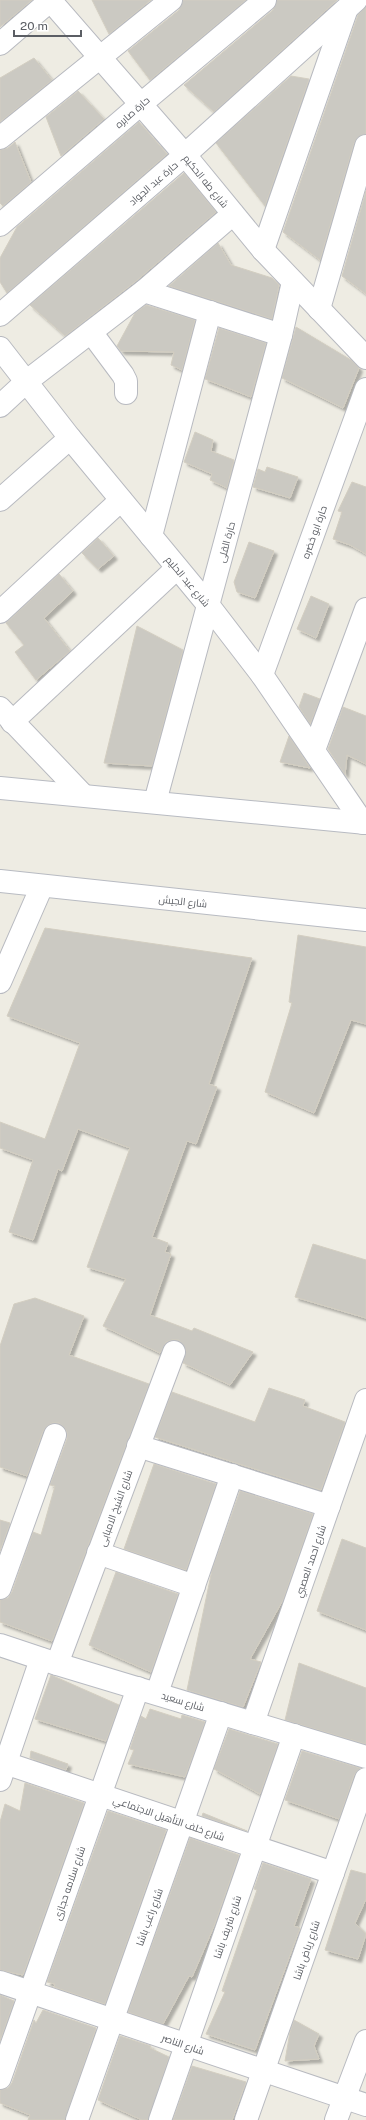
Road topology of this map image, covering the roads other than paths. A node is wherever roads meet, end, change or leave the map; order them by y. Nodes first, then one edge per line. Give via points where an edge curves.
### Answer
1 (50, 0) edge
2 (171, 0) edge
3 (265, 0) edge
4 (352, 4) edge
5 (0, 44) edge
6 (100, 57) junction
7 (141, 104) junction
8 (0, 138) edge
9 (366, 146) edge
10 (185, 155) junction
11 (234, 214) junction
12 (0, 225) edge
13 (263, 250) junction
14 (293, 282) junction
15 (144, 291) junction
16 (319, 309) junction
17 (210, 312) junction
18 (0, 315) edge
19 (91, 332) junction
20 (281, 335) junction
21 (0, 348) edge
22 (366, 358) edge
23 (28, 381) junction
24 (366, 389) edge
25 (126, 393) dead end
26 (0, 406) edge
27 (70, 438) junction
28 (0, 500) edge
29 (121, 500) junction
30 (151, 536) junction
31 (177, 568) junction
32 (209, 606) junction
33 (366, 609) edge
34 (0, 612) edge
35 (262, 675) junction
36 (6, 715) edge
37 (314, 750) junction
38 (0, 788) edge
39 (83, 795) junction
40 (155, 802) junction
41 (365, 823) edge
42 (0, 881) edge
43 (42, 886) junction
44 (366, 920) edge
45 (0, 982) edge
46 (174, 1352) dead end
47 (366, 1400) edge
48 (55, 1435) dead end
49 (138, 1446) junction
50 (232, 1475) junction
51 (329, 1506) junction
52 (98, 1553) junction
53 (194, 1586) junction
54 (0, 1588) edge
55 (0, 1645) edge
56 (49, 1662) junction
57 (148, 1691) junction
58 (221, 1713) junction
59 (253, 1723) junction
60 (294, 1735) junction
61 (366, 1757) edge
62 (3, 1772) edge
63 (366, 1779) edge
64 (100, 1795) junction
65 (183, 1823) junction
66 (255, 1847) junction
67 (333, 1873) junction
68 (0, 1982) edge
69 (30, 1992) junction
70 (112, 2020) junction
71 (366, 2041) edge
72 (186, 2045) junction
73 (263, 2070) junction
74 (0, 2078) edge
75 (345, 2098) junction
76 (366, 2105) edge
77 (77, 2120) edge
78 (160, 2120) edge
79 (246, 2120) edge
80 (336, 2120) edge

1 - 5 street
1 - 6 street, شارع طه الحكيم
2 - 6 street
3 - 7 street, حارة صابره
4 - 10 street, حارة عبد الجواد
4 - 13 street
6 - 7 street, شارع طه الحكيم
6 - 8 street
7 - 10 street, شارع طه الحكيم
7 - 12 street, حارة صابره
9 - 16 street
10 - 11 street, شارع طه الحكيم
10 - 18 street, حارة عبد الجواد
11 - 13 street, شارع طه الحكيم
11 - 15 street
13 - 14 street, شارع طه الحكيم
14 - 16 street, شارع طه الحكيم
14 - 20 street, حارة القلى
15 - 17 street
15 - 19 street
16 - 22 street, شارع طه الحكيم
17 - 20 street
17 - 30 street
19 - 23 street
19 - 25 street via 123,375
20 - 32 street, حارة القلى
21 - 23 street, شارع عبد الحليم
23 - 26 street
23 - 27 street, شارع عبد الحليم
24 - 35 street, حارة ابو خضره
27 - 28 street
27 - 29 street, شارع عبد الحليم
29 - 30 street, شارع عبد الحليم
29 - 34 street
30 - 31 street, شارع عبد الحليم
31 - 32 street, شارع عبد الحليم
31 - 36 street
32 - 35 street, شارع عبد الحليم
32 - 40 street, حارة القلى
33 - 37 street
35 - 37 street, شارع عبد الحليم
36 - 39 street
37 - 41 street, شارع عبد الحليم
38 - 39 street
39 - 40 street
40 - 41 street
42 - 43 street, شارع الجيش
43 - 44 street, شارع الجيش
43 - 45 street
46 - 49 street, شارع الشيخ الامبابى
47 - 51 street, شارع احمد العصبي
48 - 54 street
49 - 50 street
49 - 52 street, شارع الشيخ الامبابى
50 - 51 street
50 - 53 street, شارع سلامه حجازى
51 - 59 street, شارع احمد العصبي
52 - 53 street
52 - 56 street, شارع الشيخ الامبابى
53 - 57 street, شارع سلامه حجازى
55 - 56 street, شارع سعيد
56 - 57 street, شارع سعيد
56 - 62 street, شارع الشيخ الامبابى
57 - 58 street, شارع سعيد
57 - 64 street, شارع سلامه حجازى
58 - 59 street, شارع سعيد
58 - 65 street, شارع راغب باشا
59 - 60 street, شارع سعيد
60 - 61 street, شارع سعيد
60 - 66 street, شارع شريف باشا
62 - 64 street, شارع خلف التأهيل الاجتماعي
63 - 67 street, شارع رياض باشا
64 - 65 street, شارع خلف التأهيل الاجتماعي
64 - 69 street, شارع سلامه حجازى
65 - 66 street, شارع خلف التأهيل الاجتماعي
65 - 70 street, شارع راغب باشا
66 - 67 street, شارع خلف التأهيل الاجتماعي
66 - 72 street, شارع شريف باشا
67 - 73 street, شارع رياض باشا
68 - 69 street, شارع الناصر
69 - 70 street, شارع الناصر
69 - 74 street, شارع سلامه حجازى
70 - 72 street, شارع الناصر
70 - 77 street, شارع راغب باشا
71 - 75 street
72 - 73 street, شارع الناصر
72 - 78 street, شارع شريف باشا
73 - 75 street, شارع الناصر
73 - 79 street, شارع رياض باشا
75 - 76 street, شارع الناصر
75 - 80 street

